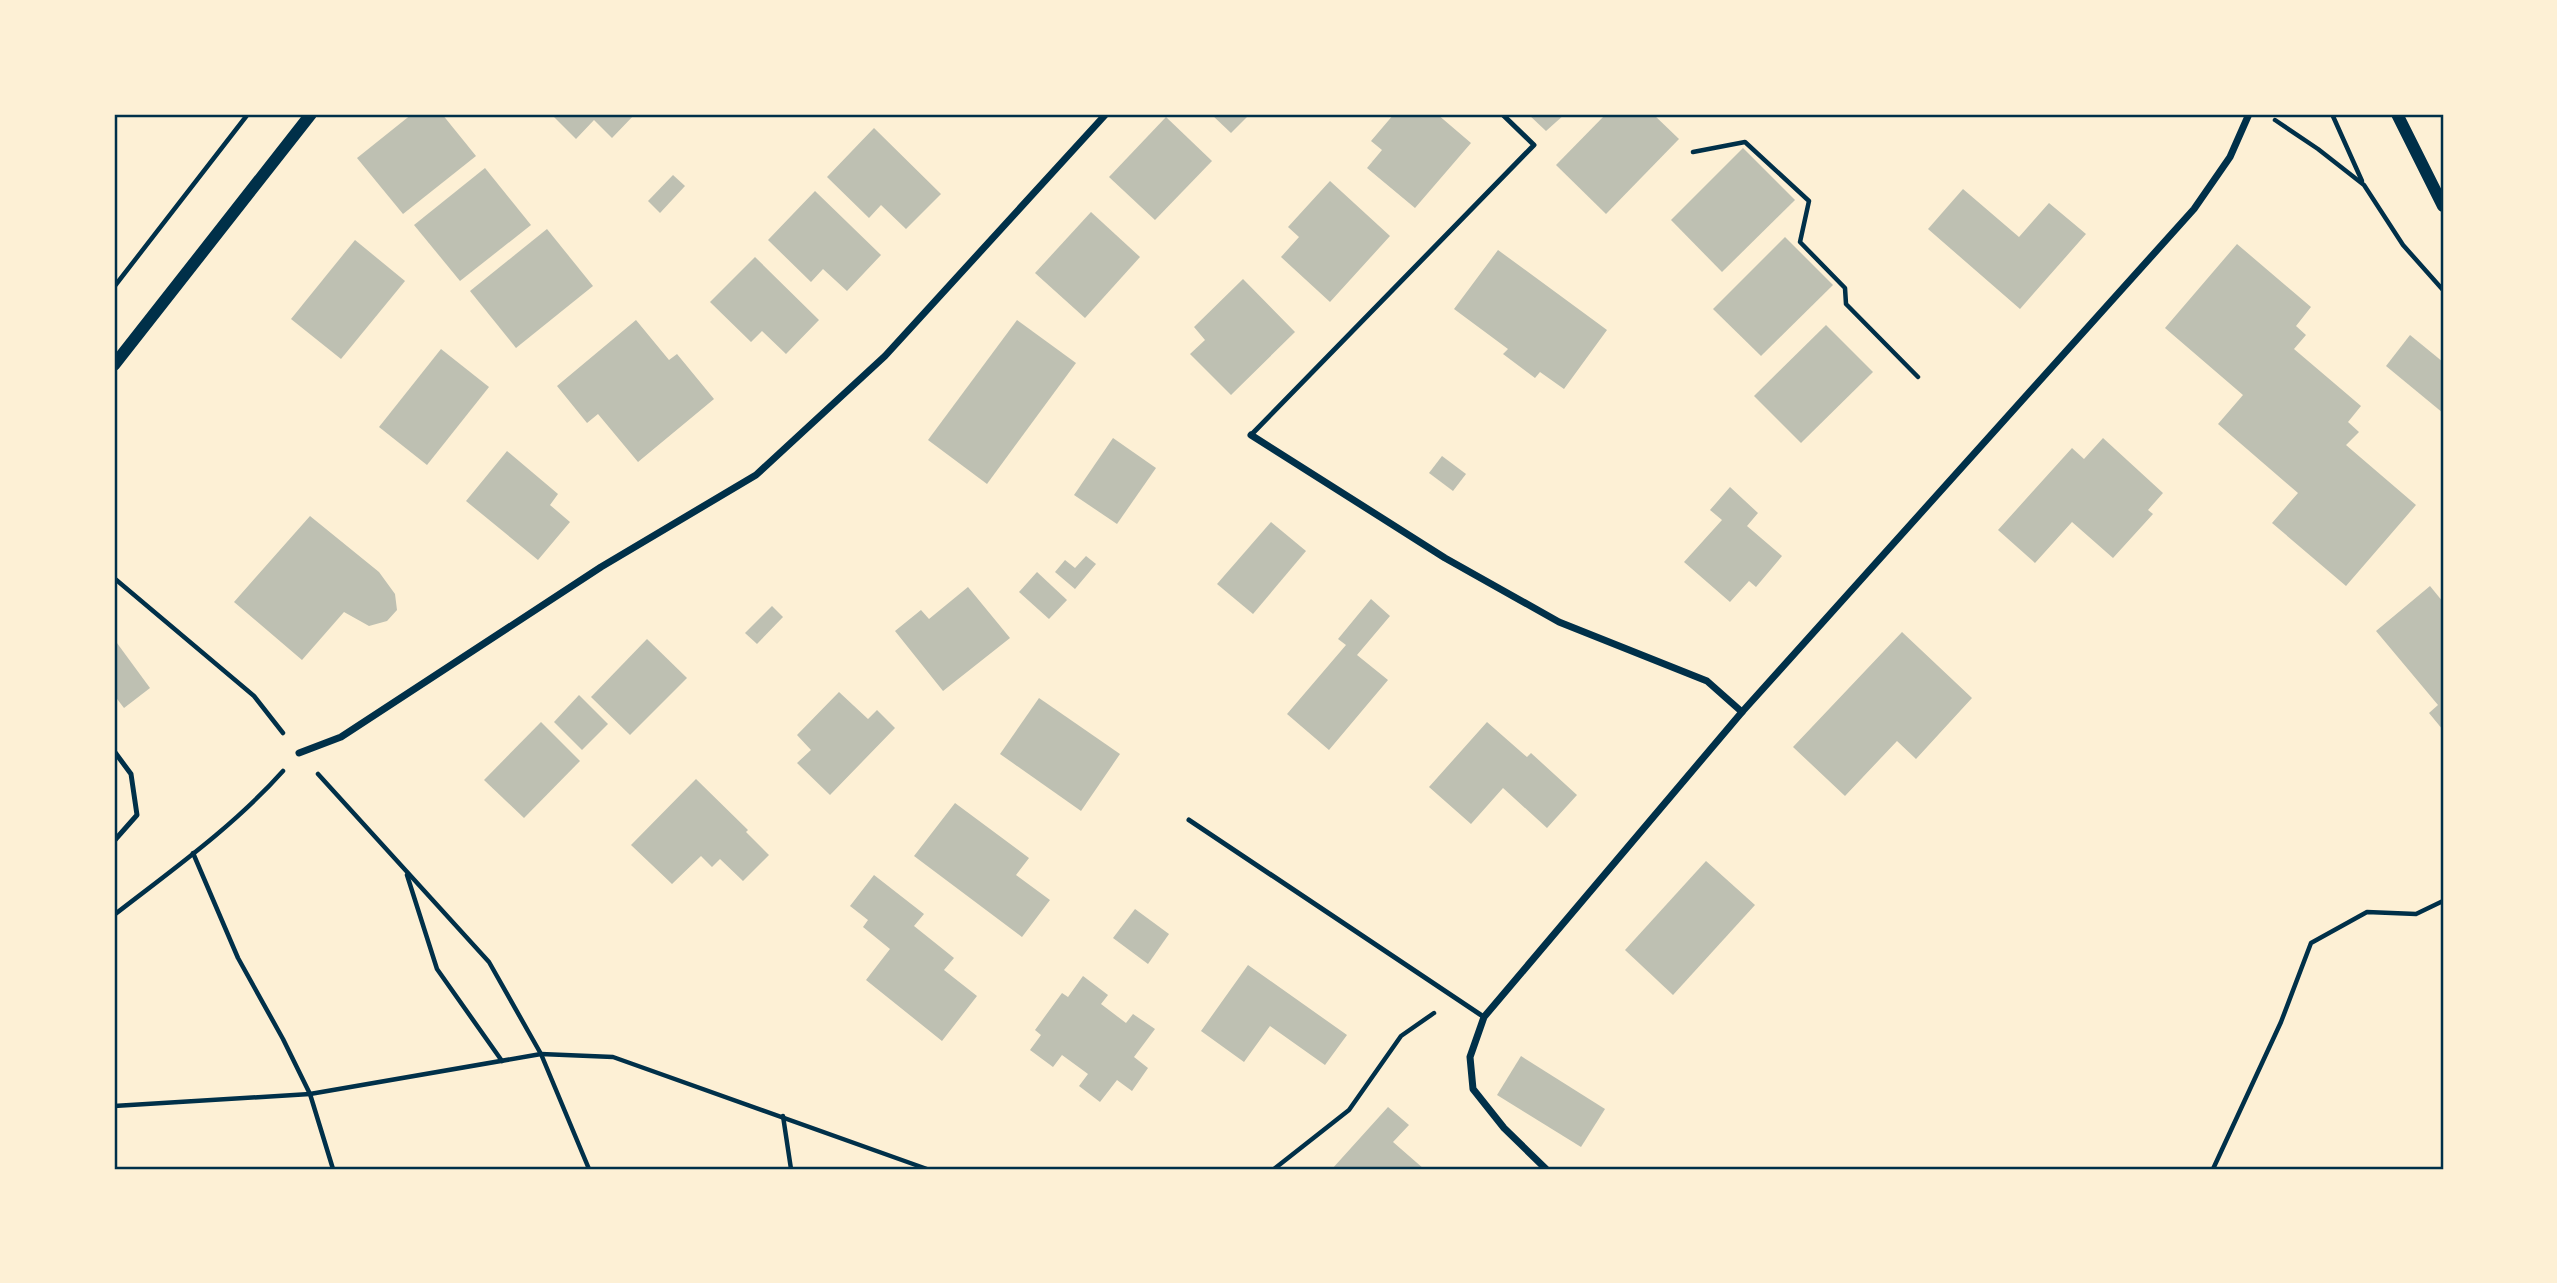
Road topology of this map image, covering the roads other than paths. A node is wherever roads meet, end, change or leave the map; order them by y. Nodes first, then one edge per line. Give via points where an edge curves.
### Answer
1 (311, 114) edge
2 (1106, 114) edge
3 (1502, 114) edge
4 (2249, 114) edge
5 (2397, 114) edge
6 (2443, 206) edge
7 (114, 365) edge
8 (1251, 435) joint
9 (1742, 712) junction
10 (114, 751) edge
11 (299, 754) road end
12 (1189, 820) dead end
13 (114, 841) edge
14 (1484, 1017) junction
15 (1546, 1169) edge

1 - 7 street
2 - 11 street via 886,356 756,475 601,567 341,737
3 - 8 lane via 1534,145
4 - 9 street via 2230,157 2194,209
5 - 6 street
8 - 9 street via 1446,558 1559,622 1707,681
9 - 14 street
10 - 13 lane via 131,774 137,815
12 - 14 lane
14 - 15 street via 1470,1057 1473,1089

